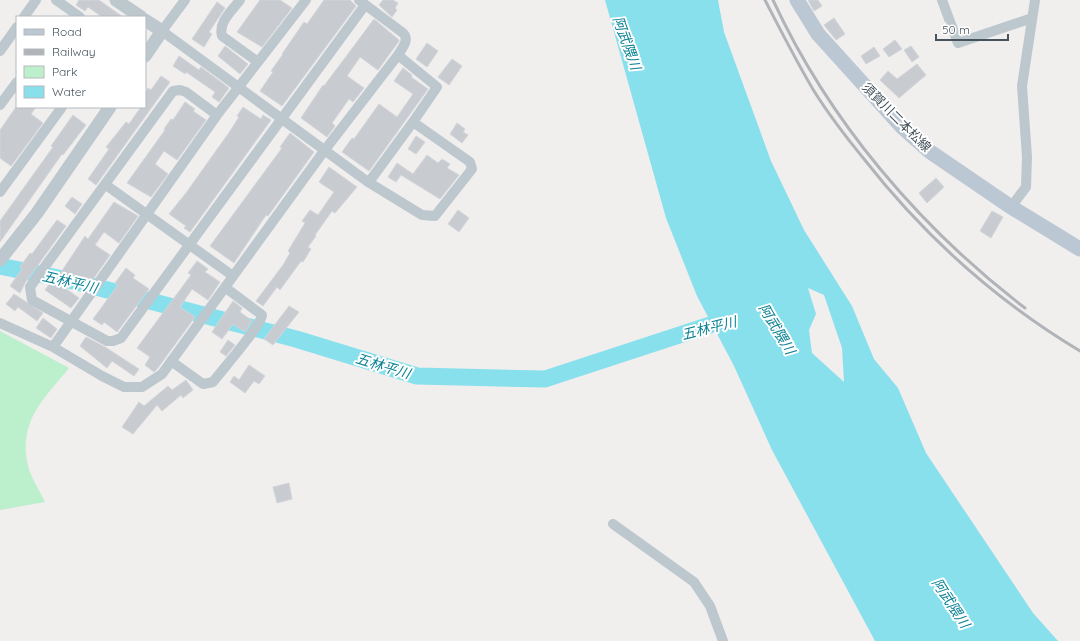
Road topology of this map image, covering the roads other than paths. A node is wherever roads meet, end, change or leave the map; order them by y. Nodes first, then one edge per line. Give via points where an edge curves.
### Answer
1 (36, 0) edge
2 (56, 0) edge
3 (116, 0) edge
4 (184, 0) edge
5 (240, 0) edge
6 (306, 0) edge
7 (797, 0) edge
8 (942, 0) edge
9 (1035, 0) edge
10 (362, 2) edge
11 (67, 13) edge
12 (25, 16) edge
13 (77, 16) edge
14 (140, 16) edge
15 (1032, 18) junction
16 (146, 21) edge
17 (16, 28) edge
18 (162, 31) junction
19 (0, 51) edge
20 (398, 54) junction
21 (146, 55) edge
22 (258, 62) junction
23 (16, 83) edge
24 (238, 88) junction
25 (0, 105) edge
26 (61, 108) edge
27 (109, 108) edge
28 (217, 115) junction
29 (280, 119) junction
30 (413, 122) junction
31 (324, 150) junction
32 (369, 182) junction
33 (106, 185) junction
34 (2, 186) edge
35 (1011, 207) junction
36 (147, 214) junction
37 (189, 246) junction
38 (1080, 250) edge
39 (0, 260) edge
40 (233, 276) junction
41 (226, 288) junction
42 (0, 323) edge
43 (71, 323) junction
44 (53, 347) junction
45 (171, 361) junction
46 (613, 524) dead end
47 (723, 641) edge

1 - 12 street
2 - 11 street
3 - 14 street
4 - 18 street
5 - 22 street via 220,26 220,32
6 - 22 street
7 - 35 main road, 須賀川二本松線 via 818,34 902,127 929,151
8 - 15 street via 958,43
9 - 15 street
10 - 20 street via 406,36
10 - 29 street
11 - 13 street
15 - 35 street via 1022,86 1027,157 1026,187
16 - 18 street
17 - 19 street
18 - 21 street
18 - 24 street
20 - 30 street via 438,87
20 - 31 street
22 - 24 street
23 - 25 street
24 - 28 street
24 - 29 street
26 - 34 street
27 - 39 street via 37,213
28 - 33 street via 186,92 174,91
28 - 36 street
29 - 31 street
29 - 37 street
30 - 32 street
30 - 32 street via 470,162 472,170 435,216 422,215
31 - 32 street
31 - 40 street
33 - 36 street
33 - 43 street via 30,287 32,300
35 - 38 main road, 須賀川二本松線
36 - 37 street
36 - 43 street
37 - 40 street
37 - 43 street via 121,338 107,341
40 - 41 street
41 - 45 street
41 - 45 street via 262,315 254,331 213,382 208,384 203,384
42 - 44 street
43 - 44 street
44 - 45 street via 102,376 129,388 142,387 153,382
46 - 47 street via 694,582 710,606

